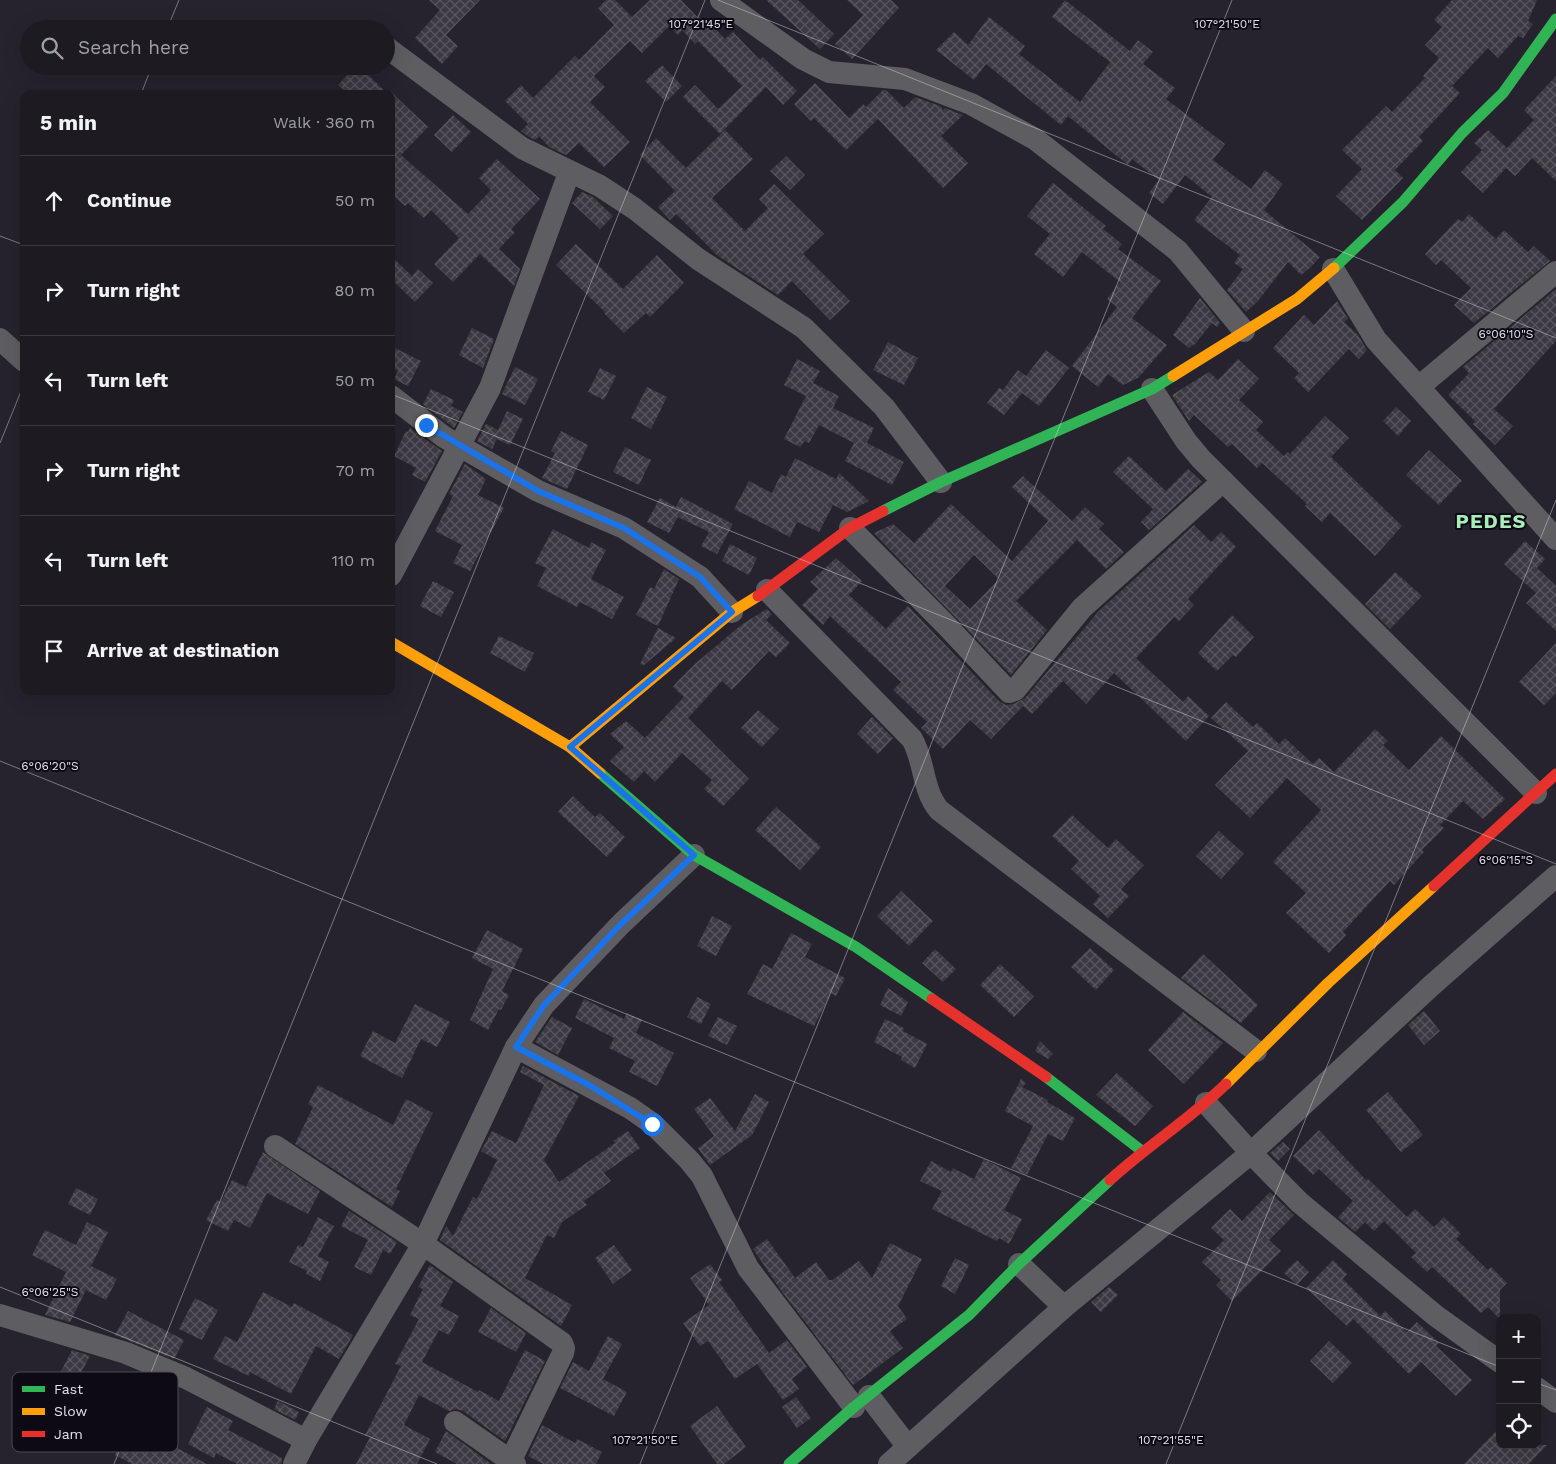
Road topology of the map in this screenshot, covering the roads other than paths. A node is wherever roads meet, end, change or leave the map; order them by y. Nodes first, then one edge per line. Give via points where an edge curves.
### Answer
1 (721, 0) edge
2 (1556, 19) edge
3 (395, 55) edge
4 (570, 173) junction
5 (1333, 269) junction
6 (1556, 272) edge
7 (1244, 331) junction
8 (0, 338) edge
9 (20, 357) edge
10 (1420, 386) junction
11 (1152, 389) junction
12 (395, 399) edge
13 (460, 446) junction
14 (1223, 481) junction
15 (941, 482) junction
16 (850, 528) junction
17 (1556, 539) edge
18 (395, 568) edge
19 (767, 590) junction
20 (732, 612) junction
21 (395, 644) edge
22 (570, 747) junction
23 (1556, 774) edge
24 (1536, 792) junction
25 (694, 855) junction
26 (1556, 876) edge
27 (516, 1047) junction
28 (1256, 1051) junction
29 (1206, 1103) junction
30 (275, 1146) dead end
31 (1142, 1151) junction
32 (1250, 1152) junction
33 (423, 1244) junction
34 (1024, 1268) junction
35 (1062, 1305) junction
36 (0, 1315) edge
37 (1496, 1359) edge
38 (171, 1372) edge
39 (178, 1375) edge
40 (1541, 1391) edge
41 (1556, 1402) edge
42 (867, 1404) junction
43 (455, 1422) dead end
44 (306, 1440) junction
45 (905, 1444) junction
46 (512, 1463) edge
47 (294, 1464) edge
48 (789, 1464) edge
49 (889, 1464) edge

1 - 7 street via 803,59 828,72 905,80 971,104 1035,139 1178,251
2 - 5 street via 1503,93 1462,133 1403,202
3 - 4 street via 522,148
4 - 13 street via 502,358 484,402
4 - 15 street via 600,186 635,208 698,259 804,328 884,407
5 - 7 street via 1297,299
5 - 10 street via 1376,340
6 - 10 street
7 - 11 street
8 - 9 street
10 - 17 street
11 - 14 street via 1186,441
11 - 15 street
12 - 13 street via 426,425
13 - 18 street
13 - 20 street via 538,491 624,528 700,577
14 - 16 street via 1082,608 1015,690 1009,692
14 - 24 street
15 - 16 street
16 - 19 street
19 - 20 street
19 - 28 street via 912,739 922,758 932,802 946,817
20 - 22 street
21 - 22 street
22 - 25 street
23 - 24 street
24 - 28 street
25 - 27 street via 621,924 544,1005
25 - 31 street via 856,947 1062,1088
26 - 32 street
27 - 33 street
27 - 42 street via 630,1108 652,1124 689,1160 702,1176 748,1268
28 - 29 street
29 - 31 street
29 - 32 street
30 - 33 street
31 - 34 street
32 - 35 street
32 - 37 street via 1299,1202 1436,1316
33 - 44 street
33 - 46 street via 562,1343 564,1348
34 - 35 street
34 - 42 street
35 - 45 street
36 - 38 street via 126,1354
39 - 44 street
40 - 41 street
42 - 45 street
42 - 48 street
43 - 46 street
44 - 47 street
45 - 49 street

